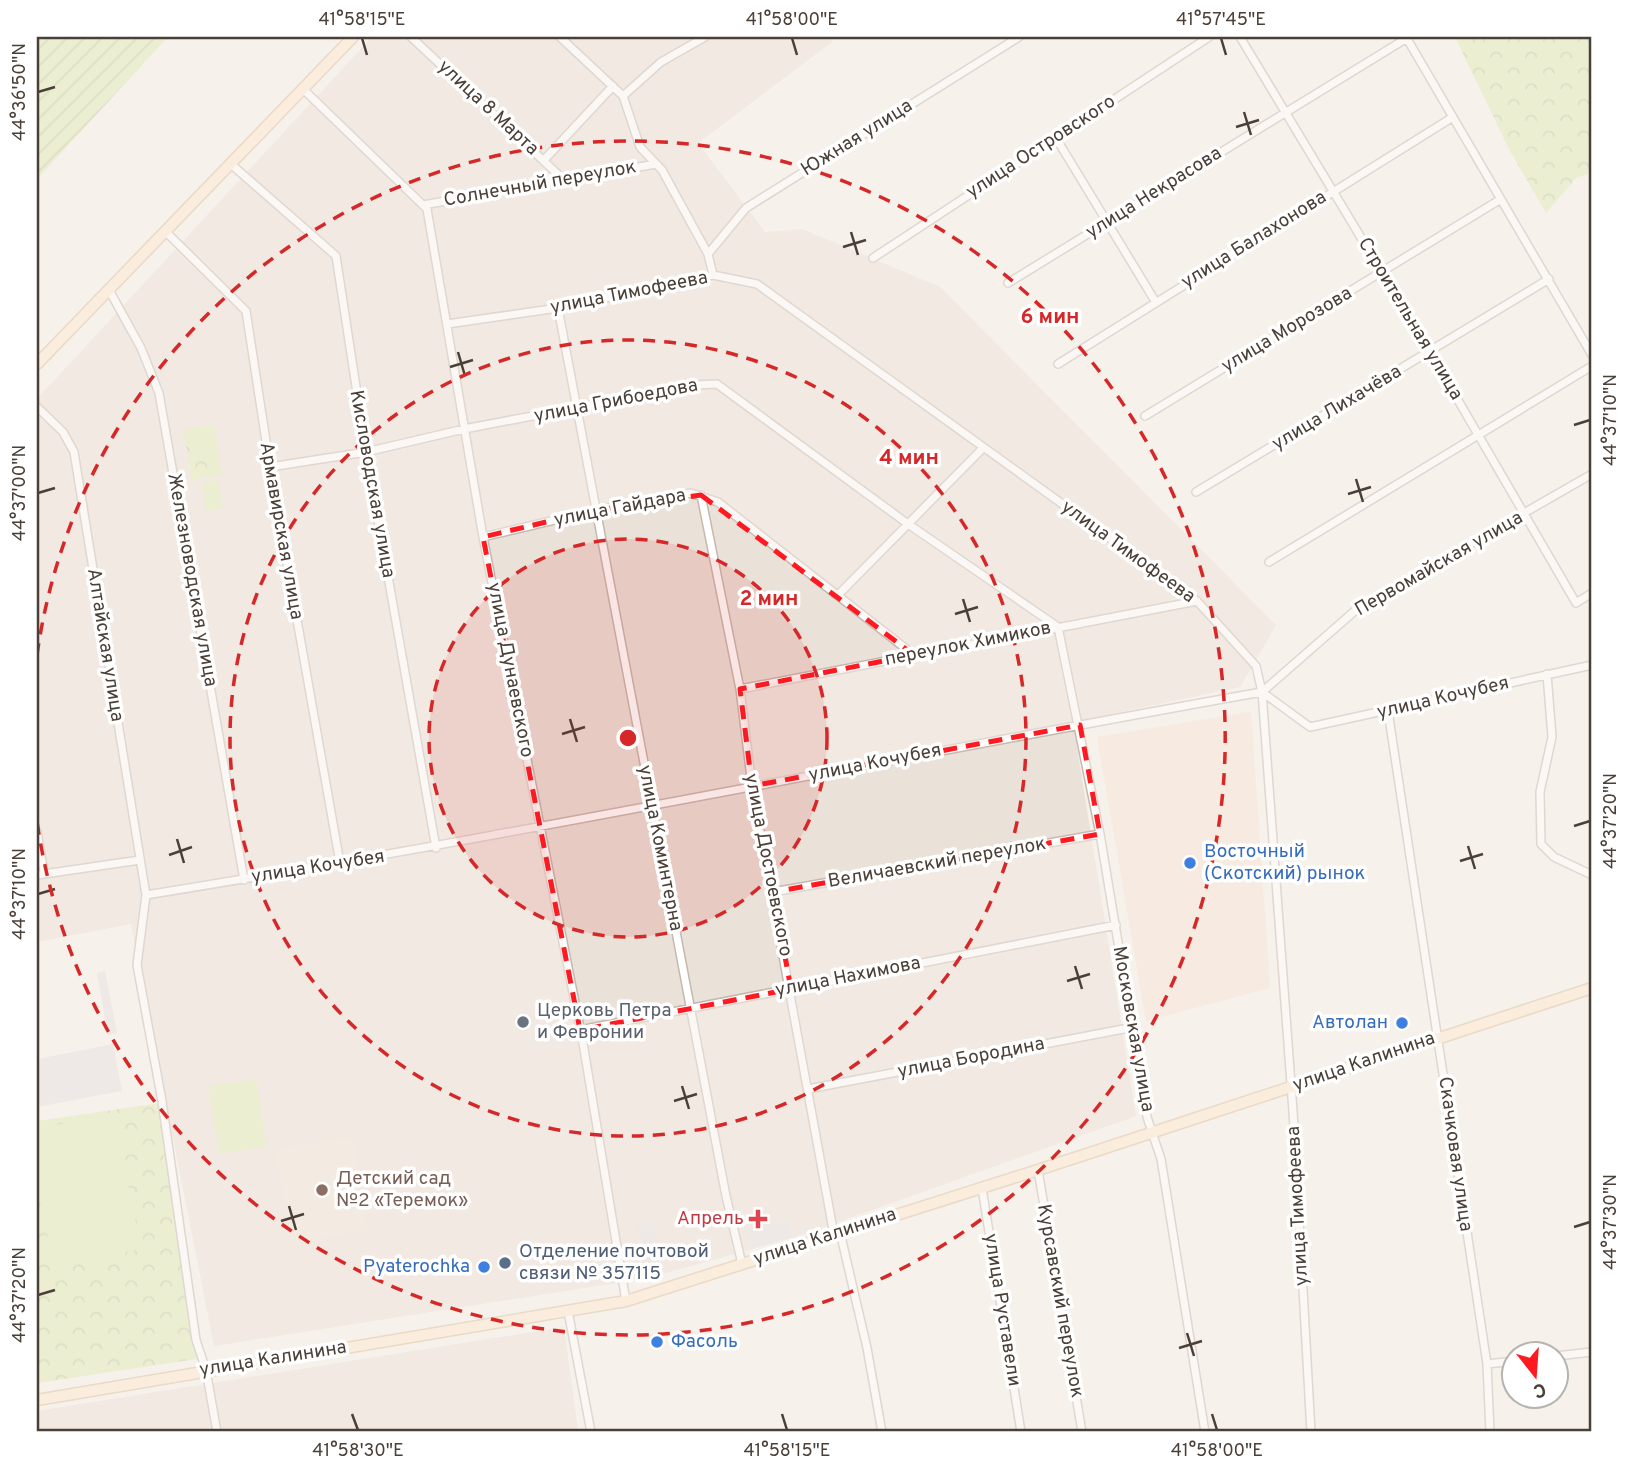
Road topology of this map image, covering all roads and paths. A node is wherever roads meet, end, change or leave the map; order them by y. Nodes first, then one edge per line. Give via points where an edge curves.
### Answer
1 (353, 37) edge
2 (411, 37) edge
3 (560, 37) edge
4 (705, 37) edge
5 (1018, 37) edge
6 (1209, 37) edge
7 (1240, 37) edge
8 (1407, 38) edge
9 (613, 86) junction
10 (302, 88) junction
11 (623, 96) junction
12 (1284, 112) junction
13 (1452, 117) junction
14 (1056, 138) junction
15 (544, 160) junction
16 (656, 163) junction
17 (232, 165) junction
18 (564, 180) junction
19 (1333, 191) junction
20 (1501, 199) junction
21 (423, 205) junction
22 (1107, 222) junction
23 (165, 231) junction
24 (708, 254) junction
25 (873, 258) dead end
26 (1382, 272) junction
27 (713, 275) junction
28 (1549, 279) junction
29 (1008, 282) dead end
30 (109, 290) junction
31 (1155, 301) junction
32 (558, 308) junction
33 (447, 324) junction
34 (1430, 352) junction
35 (1592, 355) edge
36 (37, 364) edge
37 (1058, 364) dead end
38 (1592, 366) edge
39 (37, 407) edge
40 (576, 409) junction
41 (1146, 416) dead end
42 (464, 429) junction
43 (1478, 433) junction
44 (983, 448) junction
45 (366, 452) junction
46 (270, 467) junction
47 (1592, 474) edge
48 (1196, 492) dead end
49 (701, 495) junction
50 (597, 510) junction
51 (1526, 514) junction
52 (908, 524) junction
53 (483, 537) junction
54 (1269, 562) dead end
55 (1592, 593) edge
56 (839, 594) junction
57 (1197, 601) junction
58 (1058, 627) junction
59 (914, 656) junction
60 (1592, 665) edge
61 (1547, 674) junction
62 (740, 689) junction
63 (1262, 692) junction
64 (1388, 710) junction
65 (1080, 725) junction
66 (752, 786) junction
67 (652, 806) junction
68 (541, 828) junction
69 (37, 831) edge
70 (1100, 834) junction
71 (436, 848) junction
72 (140, 860) junction
73 (340, 863) junction
74 (40, 875) edge
75 (1592, 875) edge
76 (244, 880) junction
77 (773, 892) junction
78 (146, 895) junction
79 (1116, 925) junction
80 (1592, 988) edge
81 (791, 989) junction
82 (691, 1008) junction
83 (1134, 1027) junction
84 (580, 1030) junction
85 (1438, 1036) junction
86 (1292, 1086) junction
87 (808, 1089) junction
88 (1152, 1132) junction
89 (1038, 1170) junction
90 (982, 1188) junction
91 (837, 1233) junction
92 (742, 1264) junction
93 (626, 1301) junction
94 (568, 1311) junction
95 (1592, 1352) edge
96 (1570, 1354) edge
97 (1500, 1363) edge
98 (1487, 1364) junction
99 (206, 1370) junction
100 (37, 1400) edge
101 (217, 1432) edge
102 (591, 1432) edge
103 (881, 1432) edge
104 (1021, 1432) edge
105 (1082, 1432) edge
106 (1205, 1432) edge
107 (1311, 1432) edge
108 (1490, 1432) edge

1 - 10 main road
2 - 15 street, улица 8 Марта
3 - 9 street
4 - 11 street via 661,62
5 - 24 street, Южная улица via 746,208
6 - 14 street, улица Островского
7 - 12 street, Строительная улица
8 - 12 street, улица Некрасова
8 - 13 street
9 - 11 street
9 - 15 street
10 - 17 main road
10 - 21 street, улица Дунаевского
11 - 16 street via 640,147
12 - 19 street, Строительная улица
12 - 22 street, улица Некрасова
13 - 19 street, улица Балахонова
13 - 20 street
14 - 22 street
14 - 25 street, улица Островского
15 - 18 street, улица 8 Марта
16 - 18 street, Солнечный переулок
16 - 24 street
17 - 23 main road
17 - 45 street, Кисловодская улица via 336,257
18 - 21 street, Солнечный переулок
19 - 26 street, Строительная улица
19 - 31 street, улица Балахонова
20 - 26 street, улица Морозова
20 - 28 street
21 - 33 street, улица Дунаевского via 428,209
22 - 29 street, улица Некрасова
22 - 31 street
23 - 30 main road
23 - 46 street, Армавирская улица via 246,311
24 - 27 street
26 - 34 street, Строительная улица
26 - 41 street, улица Морозова
27 - 32 street, улица Тимофеева
27 - 44 street, улица Тимофеева via 757,284
28 - 34 street, улица Лихачёва
28 - 35 street
30 - 36 main road
30 - 76 street, Железноводская улица via 159,393
31 - 37 street, улица Балахонова
32 - 33 street, улица Тимофеева
32 - 40 street, улица Коминтерна
33 - 42 street, улица Дунаевского
34 - 43 street, Строительная улица
34 - 48 street, улица Лихачёва
38 - 43 street
39 - 72 street, Алтайская улица via 63,432 74,452
40 - 42 street, улица Грибоедова
40 - 50 street, улица Коминтерна
40 - 52 street, улица Грибоедова via 716,384
42 - 45 street, улица Грибоедова
42 - 53 street, улица Дунаевского
43 - 51 street, Строительная улица
43 - 54 street
44 - 52 street
44 - 57 street, улица Тимофеева
45 - 46 street, улица Грибоедова
45 - 71 street, Кисловодская улица
46 - 73 street, Армавирская улица
47 - 51 street, Первомайская улица
49 - 50 street, улица Гайдара
49 - 56 street, улица Гайдара via 718,502
49 - 62 street, улица Достоевского
50 - 53 street, улица Гайдара
50 - 67 street, улица Коминтерна
51 - 55 street, Строительная улица via 1576,603
51 - 63 street, Первомайская улица via 1357,609
52 - 56 street
52 - 58 street, улица Грибоедова
53 - 68 street, улица Дунаевского
56 - 59 street, улица Гайдара
57 - 58 street, переулок Химиков
57 - 63 street, улица Тимофеева via 1256,666
58 - 59 street, переулок Химиков
58 - 65 street, Московская улица
59 - 62 street, переулок Химиков
60 - 61 street, улица Кочубея
61 - 64 street, улица Кочубея
61 - 75 street via 1552,737 1540,792 1541,844 1554,857
62 - 66 street, улица Достоевского
63 - 64 street, улица Кочубея via 1310,727
63 - 65 street, улица Кочубея
63 - 86 street, улица Тимофеева
64 - 85 street, Скачковая улица
65 - 66 street, улица Кочубея
65 - 70 street, Московская улица
66 - 67 street, улица Кочубея
66 - 77 street, улица Достоевского
67 - 68 street, улица Кочубея
67 - 82 street, улица Коминтерна
68 - 71 street, улица Кочубея
68 - 84 street, улица Дунаевского
69 - 74 street
70 - 77 street, Величаевский переулок
70 - 79 street, Московская улица
71 - 73 street, улица Кочубея
72 - 74 street
72 - 78 street, Алтайская улица
73 - 76 street, улица Кочубея
76 - 78 street, улица Кочубея
77 - 81 street, улица Достоевского
78 - 99 street, Алтайская улица via 137,965 162,1101 196,1340
79 - 81 street, улица Нахимова
79 - 83 street, Московская улица
80 - 85 main road, улица Калинина
81 - 82 street, улица Нахимова
81 - 87 street, улица Достоевского
82 - 84 street, улица Нахимова
82 - 92 street, улица Коминтерна
83 - 87 street, улица Бородина
83 - 88 street, Московская улица
84 - 93 street, улица Дунаевского
85 - 86 main road, улица Калинина
85 - 98 street, Скачковая улица
86 - 88 main road, улица Калинина
86 - 107 street, улица Тимофеева
87 - 91 street, улица Достоевского
88 - 89 main road, улица Калинина
88 - 106 street, Московская улица via 1161,1159
89 - 90 main road, улица Калинина
89 - 105 street, Курсавский переулок
90 - 91 main road, улица Калинина
90 - 104 street, улица Руставели
91 - 92 main road, улица Калинина
91 - 103 street, улица Достоевского
92 - 93 main road, улица Калинина
93 - 94 main road, улица Калинина
94 - 99 main road, улица Калинина
94 - 102 street
95 - 96 street
97 - 98 street
98 - 108 street, Скачковая улица
99 - 100 main road, улица Калинина
99 - 101 street, Алтайская улица

